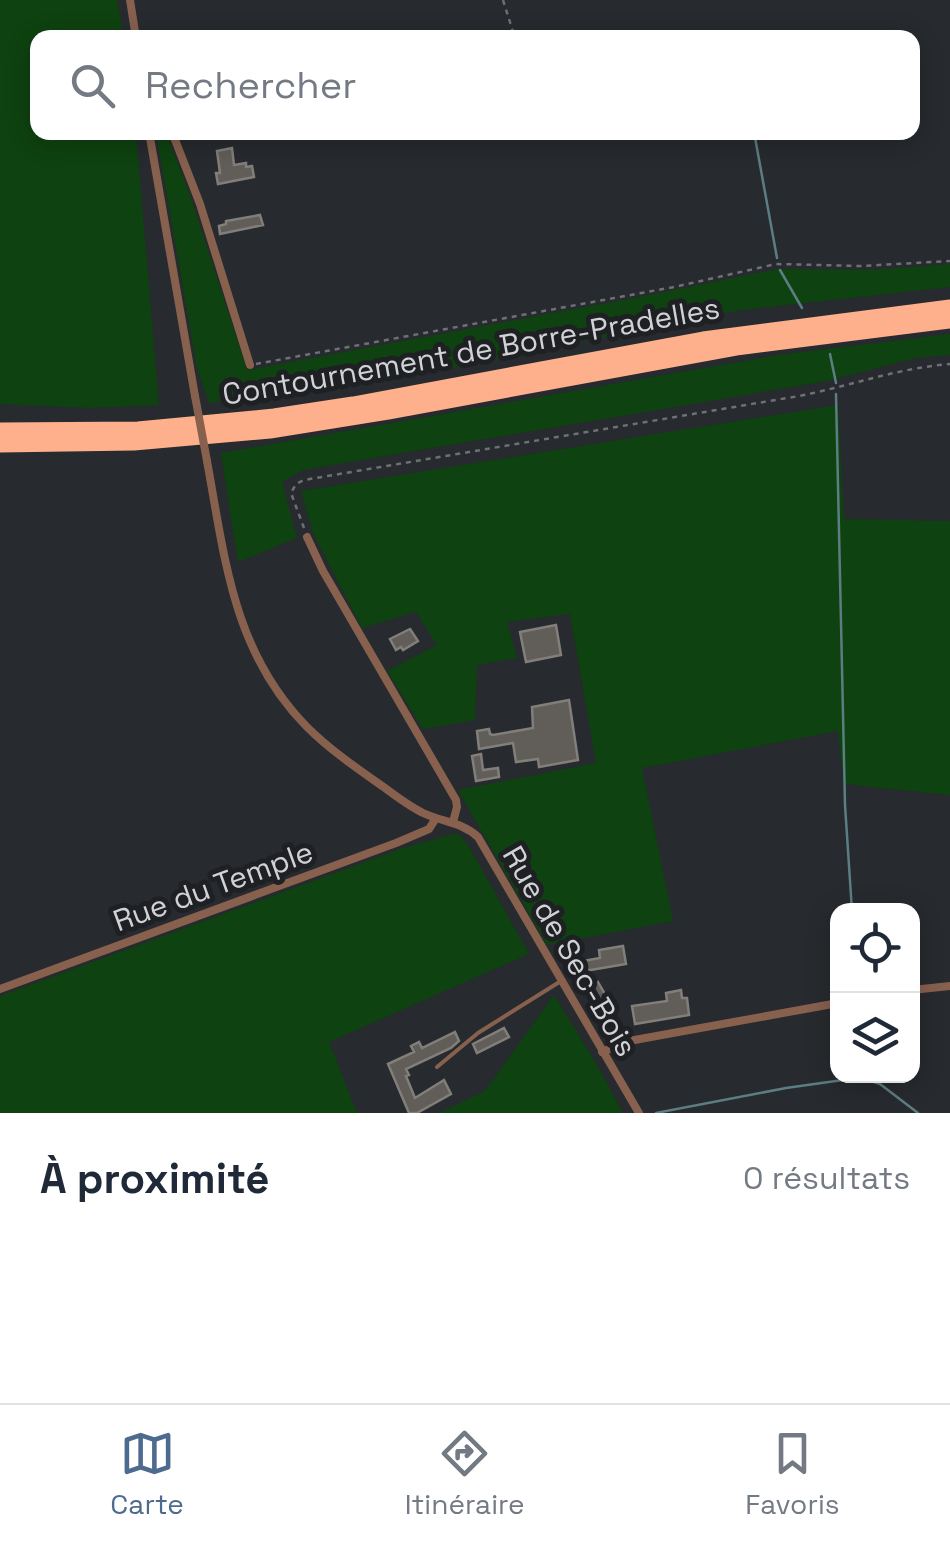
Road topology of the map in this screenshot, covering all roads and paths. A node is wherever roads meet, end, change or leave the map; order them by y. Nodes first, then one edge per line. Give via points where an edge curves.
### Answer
1 (130, 0) edge
2 (503, 0) edge
3 (135, 30) edge
4 (512, 30) edge
5 (150, 140) edge
6 (175, 140) edge
7 (950, 261) edge
8 (950, 306) edge
9 (950, 321) edge
10 (950, 364) edge
11 (250, 365) joint
12 (0, 430) edge
13 (0, 444) edge
14 (307, 536) joint
15 (436, 818) junction
16 (453, 822) junction
17 (561, 980) junction
18 (950, 986) edge
19 (0, 989) edge
20 (920, 989) edge
21 (830, 1005) edge
22 (602, 1052) junction
23 (437, 1068) dead end
24 (639, 1113) edge

1 - 3 street
2 - 4 path
5 - 15 street, Rue de Sec-Bois, bridge via 236,607 248,639 266,675 321,740
6 - 11 street
7 - 11 path via 776,264
8 - 12 highway, Contournement de Borre-Pradelles via 703,338 274,416 138,428
9 - 13 highway via 736,348 270,431 134,443
10 - 14 path via 304,480 292,493
14 - 16 street via 456,800
15 - 16 street, Rue de Sec-Bois
15 - 19 street, Rue du Temple via 429,829 386,847
16 - 17 street, Rue de Sec-Bois via 480,840
17 - 22 street, Rue de Sec-Bois
17 - 23 lane
18 - 20 street
21 - 22 street
22 - 24 street, Rue de Sec-Bois

